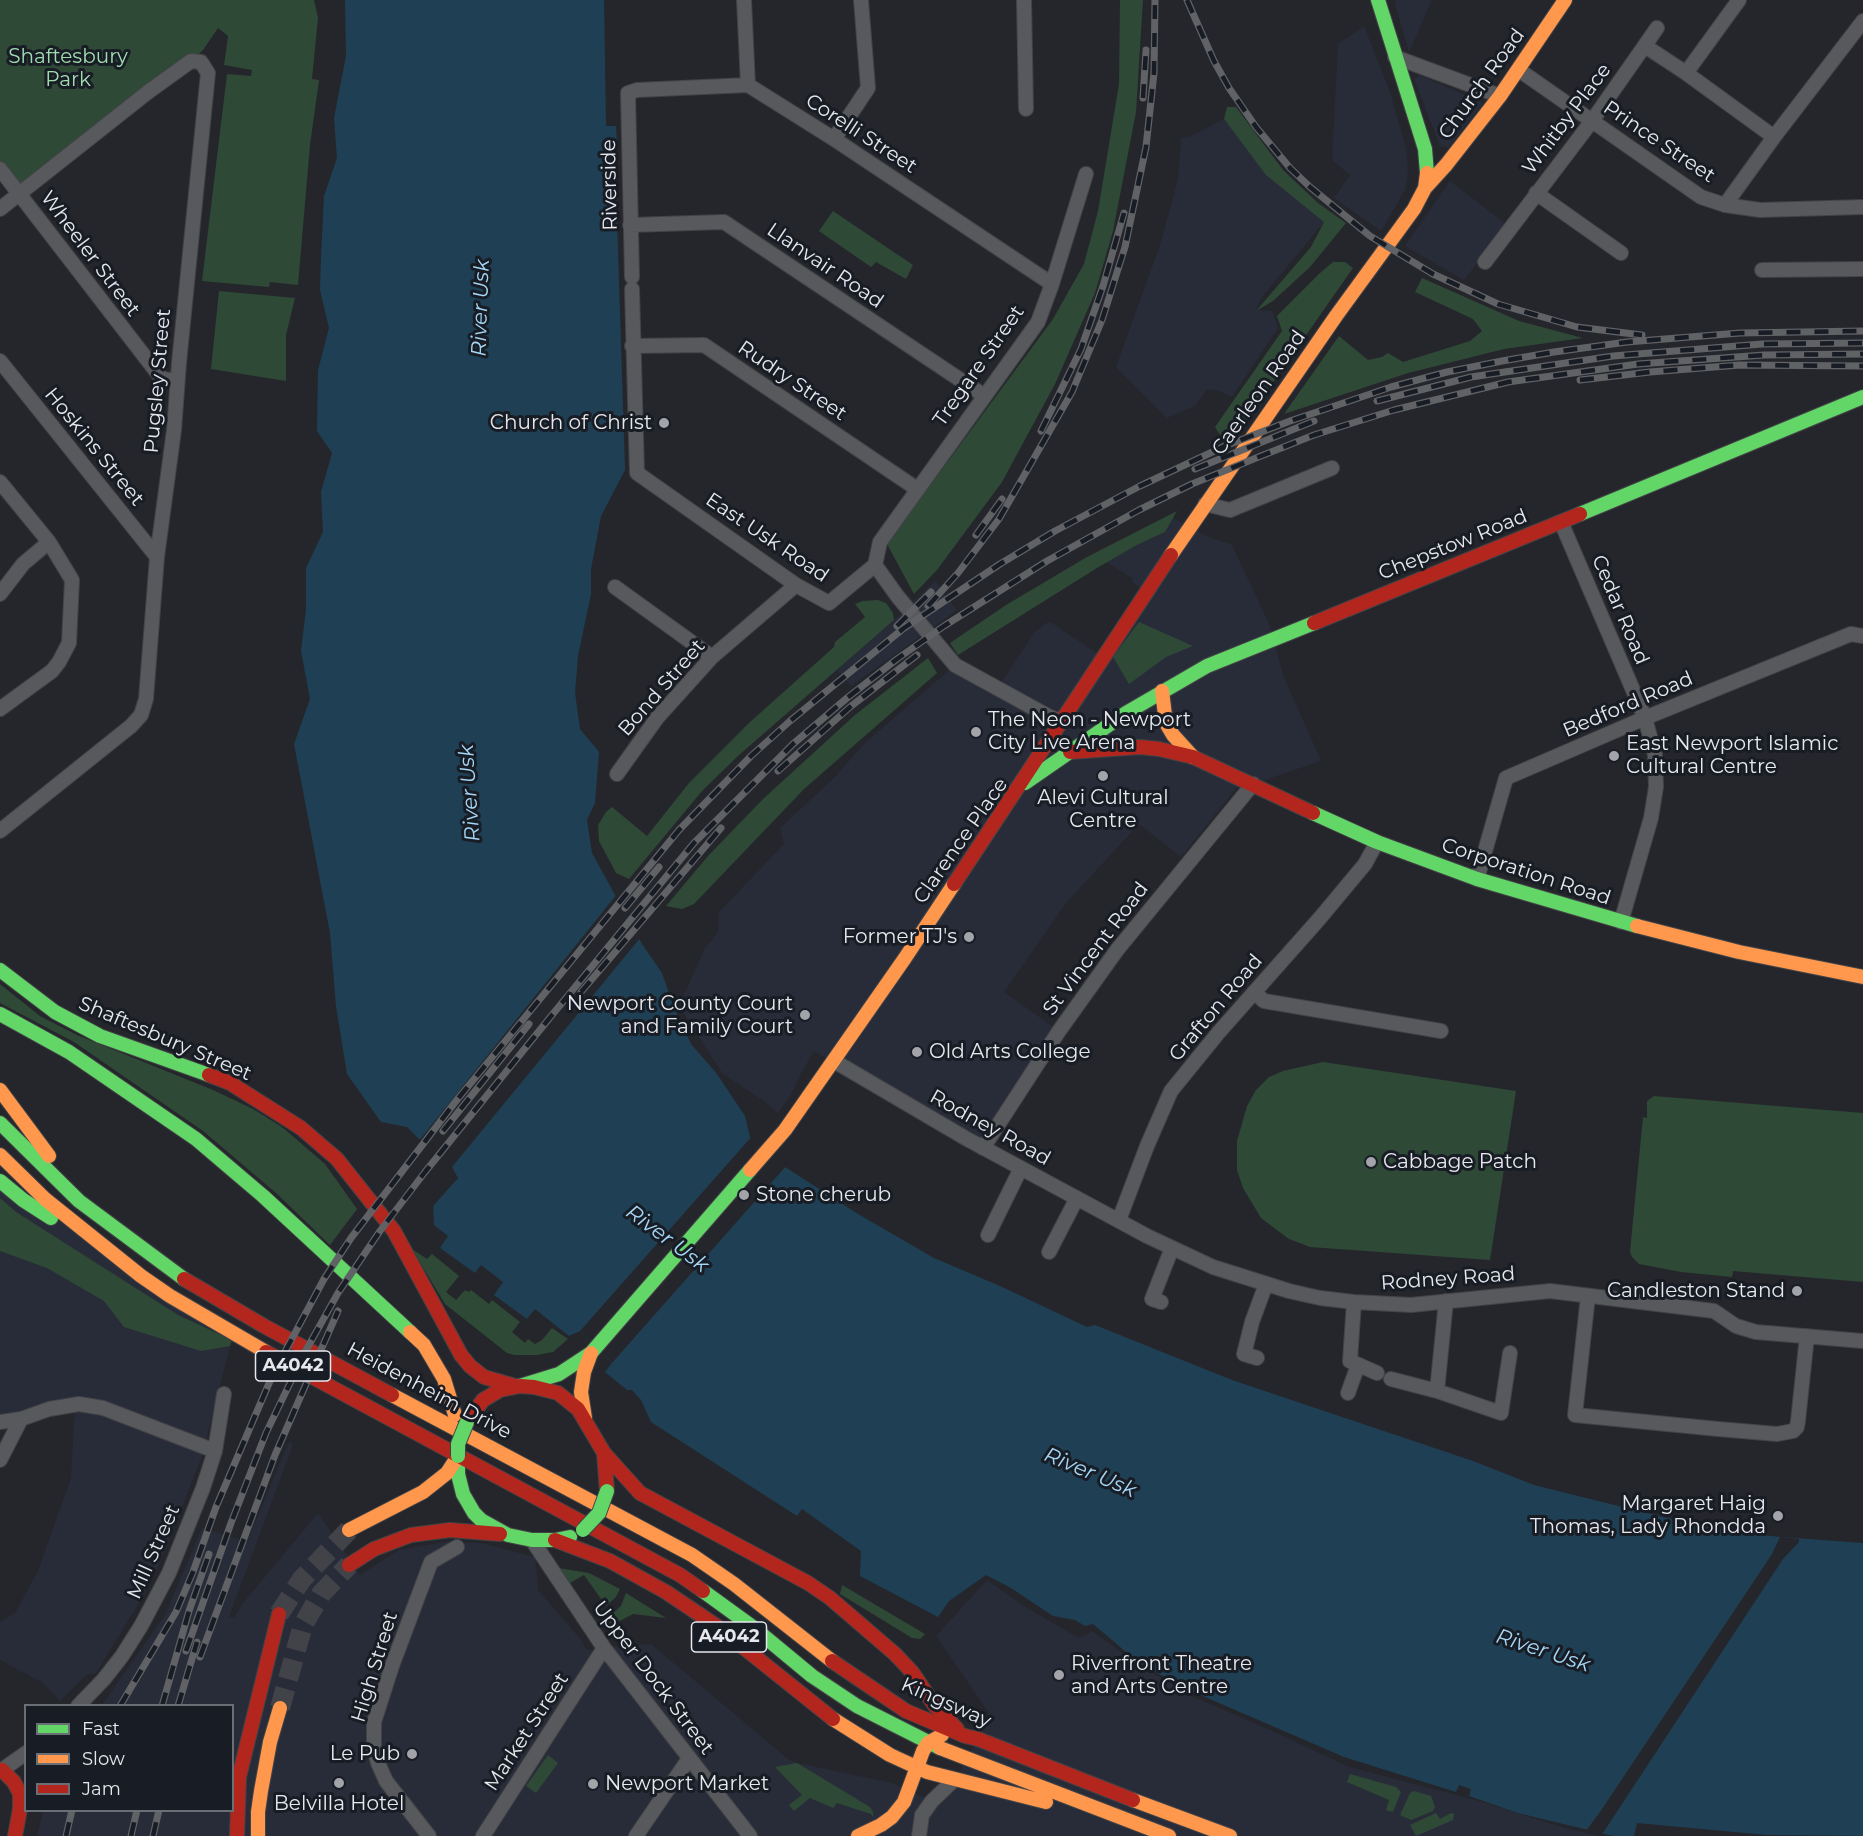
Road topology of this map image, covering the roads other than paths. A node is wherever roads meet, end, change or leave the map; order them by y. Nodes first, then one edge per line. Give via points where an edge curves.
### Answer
1 (744, 0) edge
2 (861, 0) edge
3 (1024, 0) edge
4 (1565, 0) edge
5 (1739, 0) edge
6 (1380, 2) edge
7 (1863, 21) edge
8 (1657, 28) dead end
9 (1645, 46) junction
10 (1395, 57) junction
11 (1519, 70) junction
12 (1686, 73) junction
13 (748, 85) junction
14 (1500, 96) junction
15 (1026, 109) dead end
16 (1592, 121) junction
17 (1774, 137) junction
18 (834, 139) junction
19 (0, 169) edge
20 (1086, 174) dead end
21 (1425, 188) junction
22 (19, 193) junction
23 (1536, 194) junction
24 (1725, 205) junction
25 (1863, 207) edge
26 (0, 209) edge
27 (630, 225) junction
28 (1621, 253) dead end
29 (1485, 262) dead end
30 (1863, 269) edge
31 (1762, 270) dead end
32 (1052, 284) junction
33 (632, 346) junction
34 (0, 361) edge
35 (177, 381) junction
36 (983, 395) junction
37 (1863, 397) edge
38 (1332, 468) dead end
39 (637, 473) joint
40 (0, 482) edge
41 (917, 489) junction
42 (1205, 504) junction
43 (1561, 522) junction
44 (49, 542) junction
45 (157, 557) junction
46 (875, 566) junction
47 (796, 585) junction
48 (615, 587) dead end
49 (0, 594) edge
50 (1863, 636) edge
51 (712, 657) junction
52 (1162, 691) junction
53 (0, 709) edge
54 (1645, 718) junction
55 (1062, 722) junction
56 (1070, 752) junction
57 (1193, 757) junction
58 (616, 774) dead end
59 (1253, 784) junction
60 (1020, 786) junction
61 (0, 831) edge
62 (1377, 842) junction
63 (1477, 879) junction
64 (1621, 922) junction
65 (0, 970) edge
66 (1863, 977) edge
67 (1254, 992) junction
68 (0, 1014) edge
69 (1442, 1031) dead end
70 (834, 1061) junction
71 (0, 1090) edge
72 (0, 1123) edge
73 (983, 1148) junction
74 (0, 1155) edge
75 (1021, 1168) junction
76 (0, 1181) edge
77 (1077, 1198) junction
78 (1119, 1220) junction
79 (115, 1228) junction
80 (988, 1235) dead end
81 (1172, 1248) junction
82 (1049, 1252) dead end
83 (141, 1276) junction
84 (1266, 1284) junction
85 (1588, 1296) junction
86 (1446, 1301) junction
87 (1161, 1302) dead end
88 (1354, 1302) junction
89 (1807, 1336) junction
90 (1863, 1341) edge
91 (593, 1350) junction
92 (1509, 1353) dead end
93 (1257, 1358) dead end
94 (1358, 1365) junction
95 (1377, 1373) dead end
96 (1391, 1378) dead end
97 (517, 1386) junction
98 (1437, 1391) junction
99 (1348, 1393) dead end
100 (224, 1394) dead end
101 (461, 1418) junction
102 (21, 1419) junction
103 (586, 1419) junction
104 (0, 1422) edge
105 (215, 1451) junction
106 (604, 1453) junction
107 (457, 1457) junction
108 (0, 1460) edge
109 (349, 1530) tunnel mouth
110 (647, 1530) joint
111 (508, 1535) junction
112 (531, 1540) junction
113 (555, 1540) junction
114 (457, 1546) dead end
115 (349, 1565) tunnel mouth
116 (279, 1614) tunnel mouth
117 (602, 1646) junction
118 (80, 1704) edge
119 (280, 1708) tunnel mouth
120 (964, 1736) junction
121 (928, 1743) junction
122 (24, 1755) edge
123 (890, 1755) junction
124 (688, 1760) junction
125 (916, 1768) junction
126 (1, 1771) edge
127 (954, 1780) junction
128 (906, 1797) junction
129 (922, 1815) junction
130 (1144, 1827) junction
131 (15, 1836) edge
132 (237, 1836) edge
133 (258, 1836) edge
134 (429, 1836) edge
135 (483, 1836) edge
136 (636, 1836) edge
137 (750, 1836) edge
138 (858, 1836) edge
139 (919, 1836) edge
140 (1169, 1836) edge
141 (1230, 1836) edge

1 - 13 street
2 - 18 street via 868,88
3 - 15 street
4 - 11 main road, Church Road
5 - 12 street
6 - 10 main road, Caerleon Road
7 - 17 street
8 - 9 street, Whitby Place
9 - 12 street
9 - 16 street, Whitby Place
10 - 14 street
10 - 21 main road, Caerleon Road via 1425,149
11 - 14 main road, Church Road
11 - 16 street, Prince Street
12 - 17 street
13 - 18 street, Corelli Street
13 - 27 street, Riverside via 628,93
14 - 21 main road, Church Road
16 - 23 street, Whitby Place
16 - 24 street, Prince Street via 1701,197
17 - 24 street
18 - 32 street, Corelli Street
19 - 22 street, Wheeler Street
20 - 32 street, Tregare Street
21 - 42 main road, Caerleon Road
22 - 26 street
22 - 35 street, Wheeler Street via 159,375
22 - 35 street, Pugsley Street via 191,61 201,62 208,73
23 - 28 street
23 - 29 street, Whitby Place
24 - 25 street, Prince Street via 1760,210
27 - 33 street, Riverside
27 - 36 street, Llanvair Road via 724,222
30 - 31 street
32 - 36 street, Tregare Street via 1038,322
33 - 39 street, Riverside
33 - 41 street, Rudry Street via 704,345
34 - 45 street, Hoskins Street
35 - 45 street, Pugsley Street
36 - 41 street, Tregare Street
37 - 43 main road, Chepstow Road
38 - 42 street via 1230,510
39 - 47 street, East Usk Road
40 - 44 street
41 - 46 street, Tregare Street via 880,542
42 - 55 main road, Caerleon Road
43 - 52 main road, Chepstow Road via 1231,655
43 - 54 street, Cedar Road
44 - 49 street via 23,564
44 - 53 street via 72,580 69,643 52,671
45 - 61 street, Pugsley Street via 146,699 141,715
46 - 47 street, East Usk Road via 829,603
46 - 55 street via 955,665
47 - 51 street, Bond Street
48 - 51 street
50 - 54 street, Bedford Road via 1851,634
51 - 58 street, Bond Street via 657,718
52 - 56 main road, Chepstow Road
52 - 57 main road via 1166,723
54 - 63 street, Bedford Road via 1506,778
54 - 64 street, Cedar Road via 1654,755 1656,787
55 - 56 main road
55 - 60 main road, Caerleon Road
56 - 57 main road via 1140,747
56 - 60 main road, Clarence Place
57 - 59 main road, Corporation Road
59 - 62 main road, Corporation Road
59 - 73 street, St Vincent Road via 1117,950 1059,1030
60 - 70 main road, Clarence Place
62 - 63 main road, Corporation Road
62 - 67 street, Grafton Road via 1365,864
63 - 64 main road, Corporation Road
64 - 66 main road, Corporation Road via 1739,952
65 - 97 main road, Shaftesbury Street via 55,1012 100,1036 230,1083 301,1128 337,1159 394,1231 464,1360 484,1377
67 - 69 street via 1264,1001
67 - 78 street, Grafton Road via 1171,1091
68 - 101 main road via 111,1079 196,1139 262,1196 424,1346
70 - 73 street, Rodney Road
70 - 91 main road, Clarence Place via 785,1130
71 - 79 main road, A4042 via 59,1169
72 - 79 main road, Heidenheim Drive / A4042 via 59,1183
73 - 75 street, Rodney Road
74 - 83 main road, A4042 via 45,1199
75 - 77 street, Rodney Road
75 - 80 street
76 - 83 main road, A4042
77 - 78 street, Rodney Road
77 - 82 street
78 - 81 street, Rodney Road
79 - 110 main road, Heidenheim Drive / A4042 via 189,1283 264,1326
81 - 84 street, Rodney Road via 1221,1270
81 - 87 street via 1152,1299
83 - 121 main road, Kingsway / A4042 via 255,1346 680,1575 835,1692
84 - 88 street, Rodney Road
84 - 93 street via 1244,1354
85 - 86 street, Rodney Road via 1536,1291
85 - 89 street, Rodney Road via 1714,1311 1736,1326 1756,1332
85 - 89 street via 1575,1415 1777,1434 1793,1431 1797,1427
86 - 88 street, Rodney Road via 1411,1305
86 - 98 street
88 - 94 street via 1350,1361
89 - 90 street, Rodney Road
91 - 97 main road via 559,1374
91 - 103 main road via 581,1392
92 - 98 street via 1502,1413
94 - 95 street
94 - 99 street
96 - 98 street
97 - 101 main road via 500,1390
97 - 103 main road via 558,1393
100 - 105 street, Mill Street
101 - 107 main road
102 - 104 street
102 - 105 street via 79,1404 103,1408
102 - 108 street
103 - 106 main road
105 - 118 street, Mill Street via 169,1573 141,1626 104,1679
106 - 113 main road, bridge via 607,1491 599,1513 583,1530
106 - 120 main road via 640,1493 830,1598 895,1654
107 - 109 main road via 442,1478 423,1492
107 - 111 main road via 462,1494 474,1513
110 - 120 main road, Kingsway / A4042 via 714,1569 879,1694 906,1711
111 - 112 main road
111 - 115 main road via 450,1530 411,1535 374,1549
112 - 113 main road
112 - 117 street, Upper Dock Street
113 - 123 main road, A4042 via 610,1561 666,1592 718,1627 822,1712
114 - 134 street, High Street via 431,1562 375,1722 374,1747 386,1781
116 - 132 main road via 239,1777
117 - 124 street, Upper Dock Street
117 - 135 street, Market Street
119 - 133 main road via 261,1791
120 - 121 main road via 945,1734
120 - 141 main road, Kingsway / A4042 via 978,1738
121 - 125 main road
121 - 130 main road, Kingsway / A4042
122 - 126 street
123 - 125 main road, A4042
123 - 128 main road via 905,1778
124 - 136 street
124 - 137 street, Upper Dock Street
125 - 127 main road, A4042
125 - 128 main road
126 - 131 main road via 14,1782 20,1794
127 - 129 street
127 - 130 main road, A4042
128 - 129 street
128 - 138 main road via 887,1821
129 - 139 street
130 - 140 main road, Kingsway / A4042

